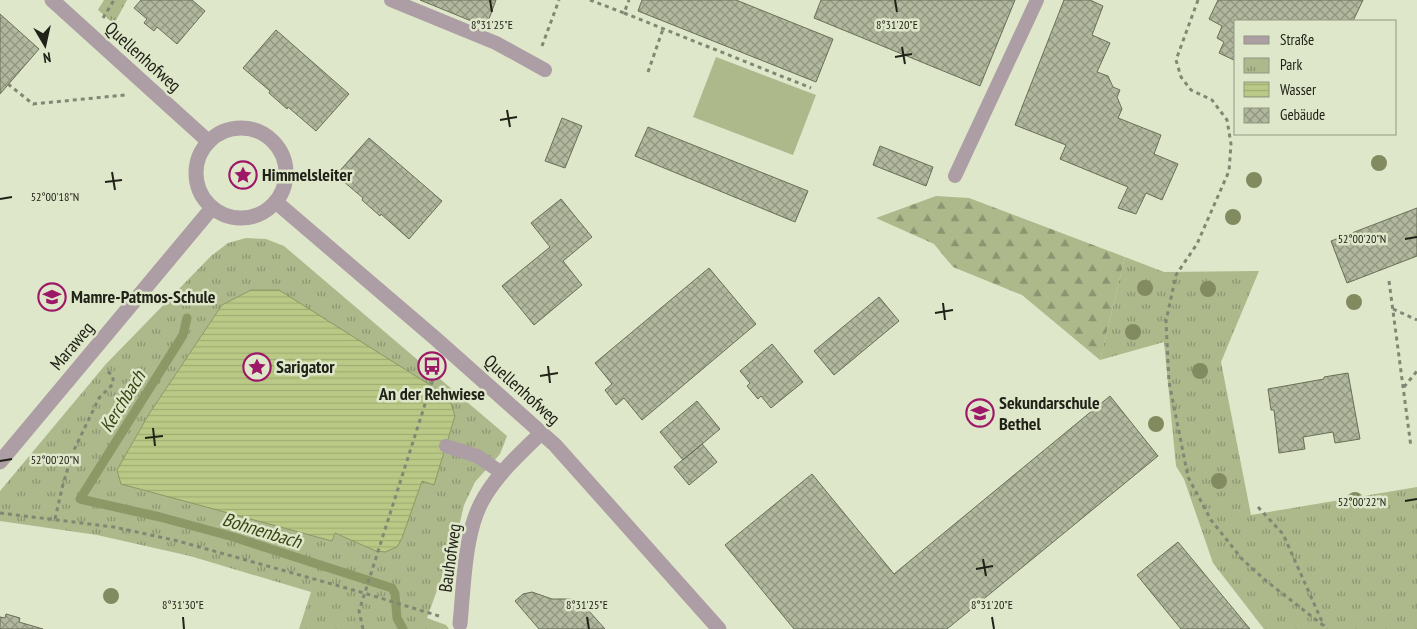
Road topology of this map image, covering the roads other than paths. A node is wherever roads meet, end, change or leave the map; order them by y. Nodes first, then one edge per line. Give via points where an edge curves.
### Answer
1 (52, 0) edge
2 (391, 0) edge
3 (1038, 0) edge
4 (545, 70) dead end
5 (209, 142) junction
6 (955, 176) dead end
7 (276, 202) junction
8 (212, 208) junction
9 (542, 432) junction
10 (446, 446) dead end
11 (0, 462) edge
12 (502, 473) junction
13 (462, 626) edge
14 (719, 629) edge

1 - 5 street, Quellenhofweg
2 - 4 lane via 496,43
3 - 6 lane
5 - 7 street via 236,128 252,129 266,135 277,146 286,167 284,189
5 - 8 street via 200,156 196,173 201,195
7 - 8 street via 250,218 235,218
7 - 9 street, Quellenhofweg
8 - 11 street, Maraweg
9 - 12 street, Bauhofweg
9 - 14 street, Quellenhofweg
10 - 12 lane via 477,456
12 - 13 street, Bauhofweg via 485,496 470,535

